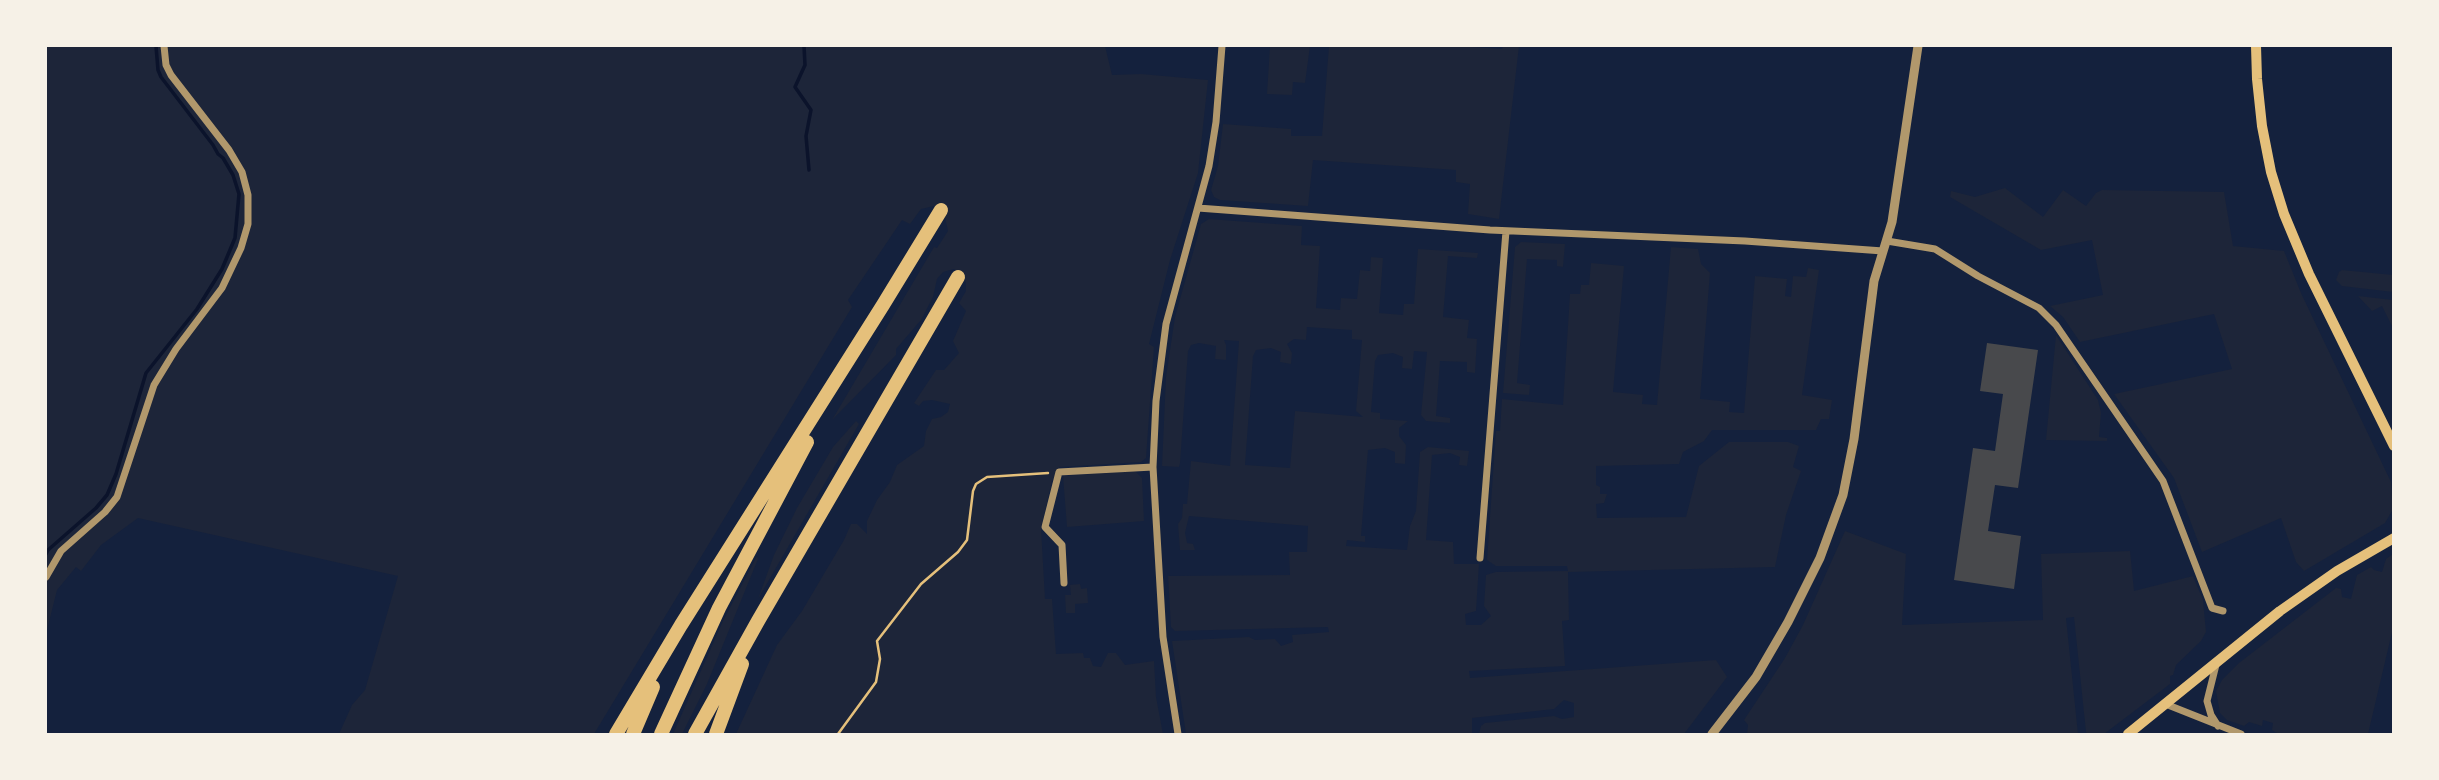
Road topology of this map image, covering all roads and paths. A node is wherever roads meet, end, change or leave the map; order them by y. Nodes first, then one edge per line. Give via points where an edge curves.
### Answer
1 (164, 46) edge
2 (1222, 46) edge
3 (1918, 46) edge
4 (2256, 46) edge
5 (1198, 208) junction
6 (941, 210) dead end
7 (1506, 231) junction
8 (1887, 242) junction
9 (1883, 251) junction
10 (958, 277) dead end
11 (883, 305) junction
12 (2393, 446) edge
13 (1153, 467) junction
14 (1059, 472) junction
15 (2392, 537) edge
16 (1480, 558) dead end
17 (46, 577) edge
18 (1064, 583) dead end
19 (2223, 611) dead end
20 (758, 621) junction
21 (681, 625) junction
22 (2216, 665) junction
23 (2168, 705) junction
24 (2218, 726) junction
25 (616, 734) edge
26 (633, 734) edge
27 (661, 734) edge
28 (695, 734) edge
29 (716, 734) edge
30 (838, 734) edge
31 (1178, 734) edge
32 (1712, 734) edge
33 (2129, 734) edge
34 (2241, 734) edge

1 - 17 street via 171,75 242,173 248,224 222,288 154,385 117,497 61,551
2 - 5 street via 1216,122
3 - 8 street
4 - 12 main road via 2262,126 2284,215
5 - 7 street
5 - 13 street via 1166,324
6 - 11 highway
7 - 9 street via 1745,240
7 - 16 street
8 - 9 street
8 - 19 street via 1935,248 2039,309 2056,325 2164,481 2212,608
9 - 32 street via 1874,281 1851,460 1836,516 1788,622 1756,677
10 - 20 highway
11 - 21 highway
11 - 27 highway via 744,557
13 - 14 street
13 - 31 street via 1163,637
14 - 18 street via 1045,527 1062,545
14 - 30 path via 986,477 976,484 965,544 921,584 877,641 876,682
15 - 22 main road via 2306,591
20 - 28 highway
20 - 29 highway
21 - 25 highway
21 - 26 highway
22 - 23 main road
22 - 24 street via 2207,701
23 - 24 street
23 - 33 main road
24 - 34 street

